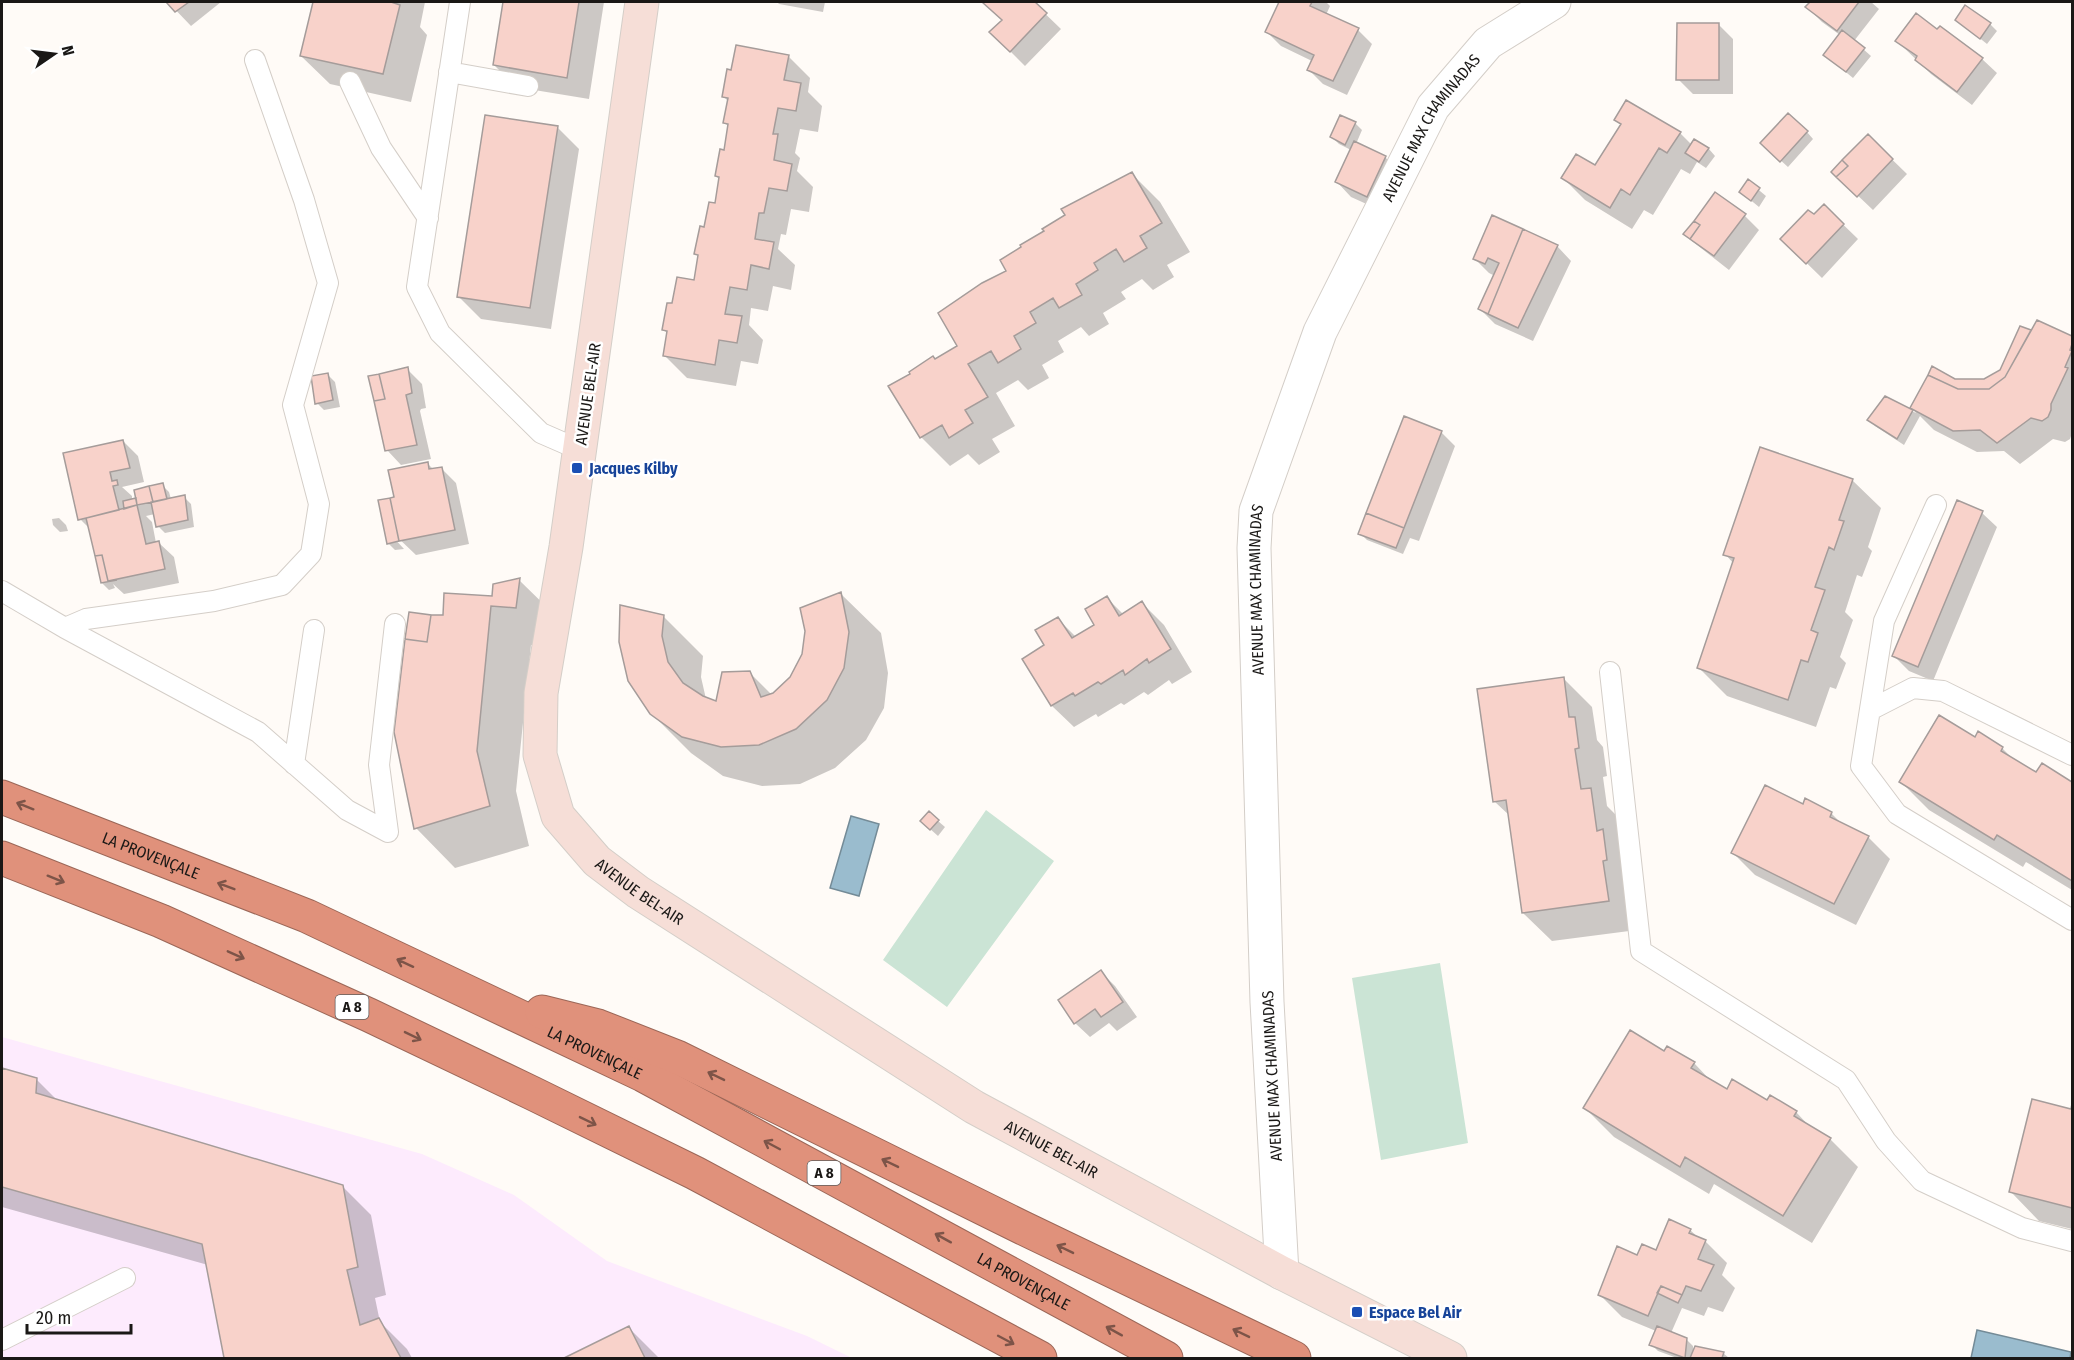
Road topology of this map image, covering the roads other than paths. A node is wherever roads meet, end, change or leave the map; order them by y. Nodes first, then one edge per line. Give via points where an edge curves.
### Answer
1 (460, 2) edge
2 (642, 2) edge
3 (1554, 2) edge
4 (255, 60) dead end
5 (449, 72) junction
6 (350, 82) dead end
7 (528, 86) dead end
8 (428, 218) junction
9 (580, 450) junction
10 (1936, 505) dead end
11 (2, 591) edge
12 (395, 624) dead end
13 (65, 628) junction
14 (314, 630) dead end
15 (1610, 672) dead end
16 (1870, 710) junction
17 (2073, 755) edge
18 (294, 764) junction
19 (2, 797) edge
20 (2, 858) edge
21 (2073, 920) edge
22 (477, 997) junction
23 (695, 1173) junction
24 (2073, 1241) edge
25 (1282, 1274) junction
26 (124, 1278) dead end
27 (2, 1340) edge
28 (993, 1359) edge
29 (1040, 1359) edge
30 (1166, 1359) edge
31 (1294, 1359) edge
32 (1450, 1359) edge

1 - 5 lane
2 - 9 street, AVENUE BEL-AIR
3 - 25 street, AVENUE MAX CHAMINADAS via 1488,43 1433,107 1320,332 1253,524 1266,978
4 - 13 lane via 304,200 328,283 293,405 319,504 311,554 282,585 213,601 86,619
5 - 7 lane
5 - 8 lane
6 - 8 lane via 381,148
8 - 9 lane via 417,287 440,333 541,433
9 - 25 street, AVENUE BEL-AIR via 542,693 540,755 558,816 597,861 638,892 974,1107
10 - 16 lane via 1884,621
11 - 13 lane
12 - 18 lane via 379,765 388,832 347,810
13 - 18 lane via 258,732
14 - 18 lane
15 - 24 lane via 1641,951 1846,1080 1886,1141 1922,1181 2022,1228
16 - 17 lane via 1913,688 1943,690
16 - 21 lane via 1861,766 1897,814
22 -> 19 highway, LA PROVENÇALE / A 8 via 307,916
20 -> 23 highway, A 8 via 161,921 369,1015
30 -> 22 highway, LA PROVENÇALE / A 8 via 643,1075
31 -> 22 highway via 677,1057 598,1026
23 - 28 highway
23 -> 29 highway, A 8
25 - 32 street, AVENUE BEL-AIR
26 - 27 lane

